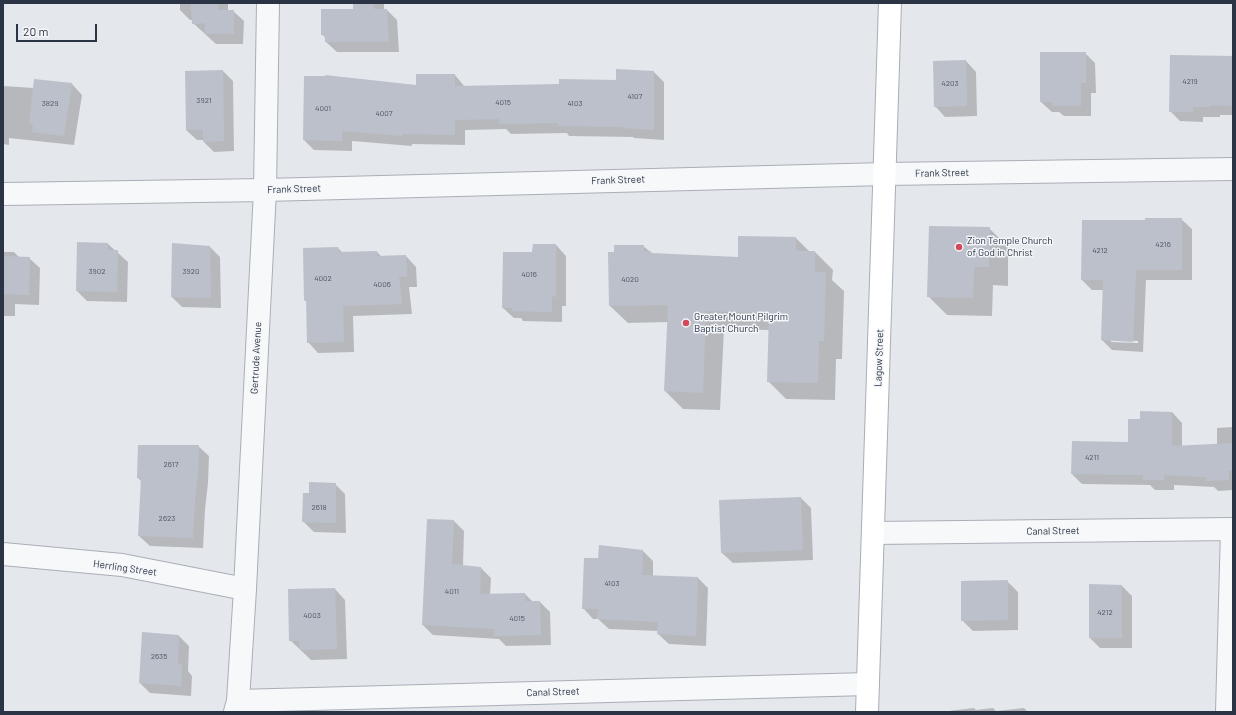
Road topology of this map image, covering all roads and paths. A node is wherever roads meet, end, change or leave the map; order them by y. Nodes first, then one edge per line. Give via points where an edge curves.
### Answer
1 (268, 3) edge
2 (890, 3) edge
3 (1233, 168) edge
4 (885, 174) junction
5 (265, 190) junction
6 (3, 194) edge
7 (1232, 529) edge
8 (873, 533) junction
9 (3, 554) edge
10 (245, 589) junction
11 (868, 684) junction
12 (236, 706) edge
13 (868, 712) edge
14 (1227, 712) edge

1 - 5 street, Gertrude Avenue
2 - 4 street, Lagow Street
3 - 4 street, Frank Street
4 - 5 street, Frank Street
4 - 8 street, Lagow Street
5 - 6 street, Frank Street
5 - 10 street, Gertrude Avenue
7 - 8 street, Canal Street
7 - 14 street
8 - 11 street, Lagow Street
9 - 10 street, Herrling Street via 122,565
10 - 12 street, Gertrude Avenue
11 - 12 street, Canal Street
11 - 13 street, Lagow Street

